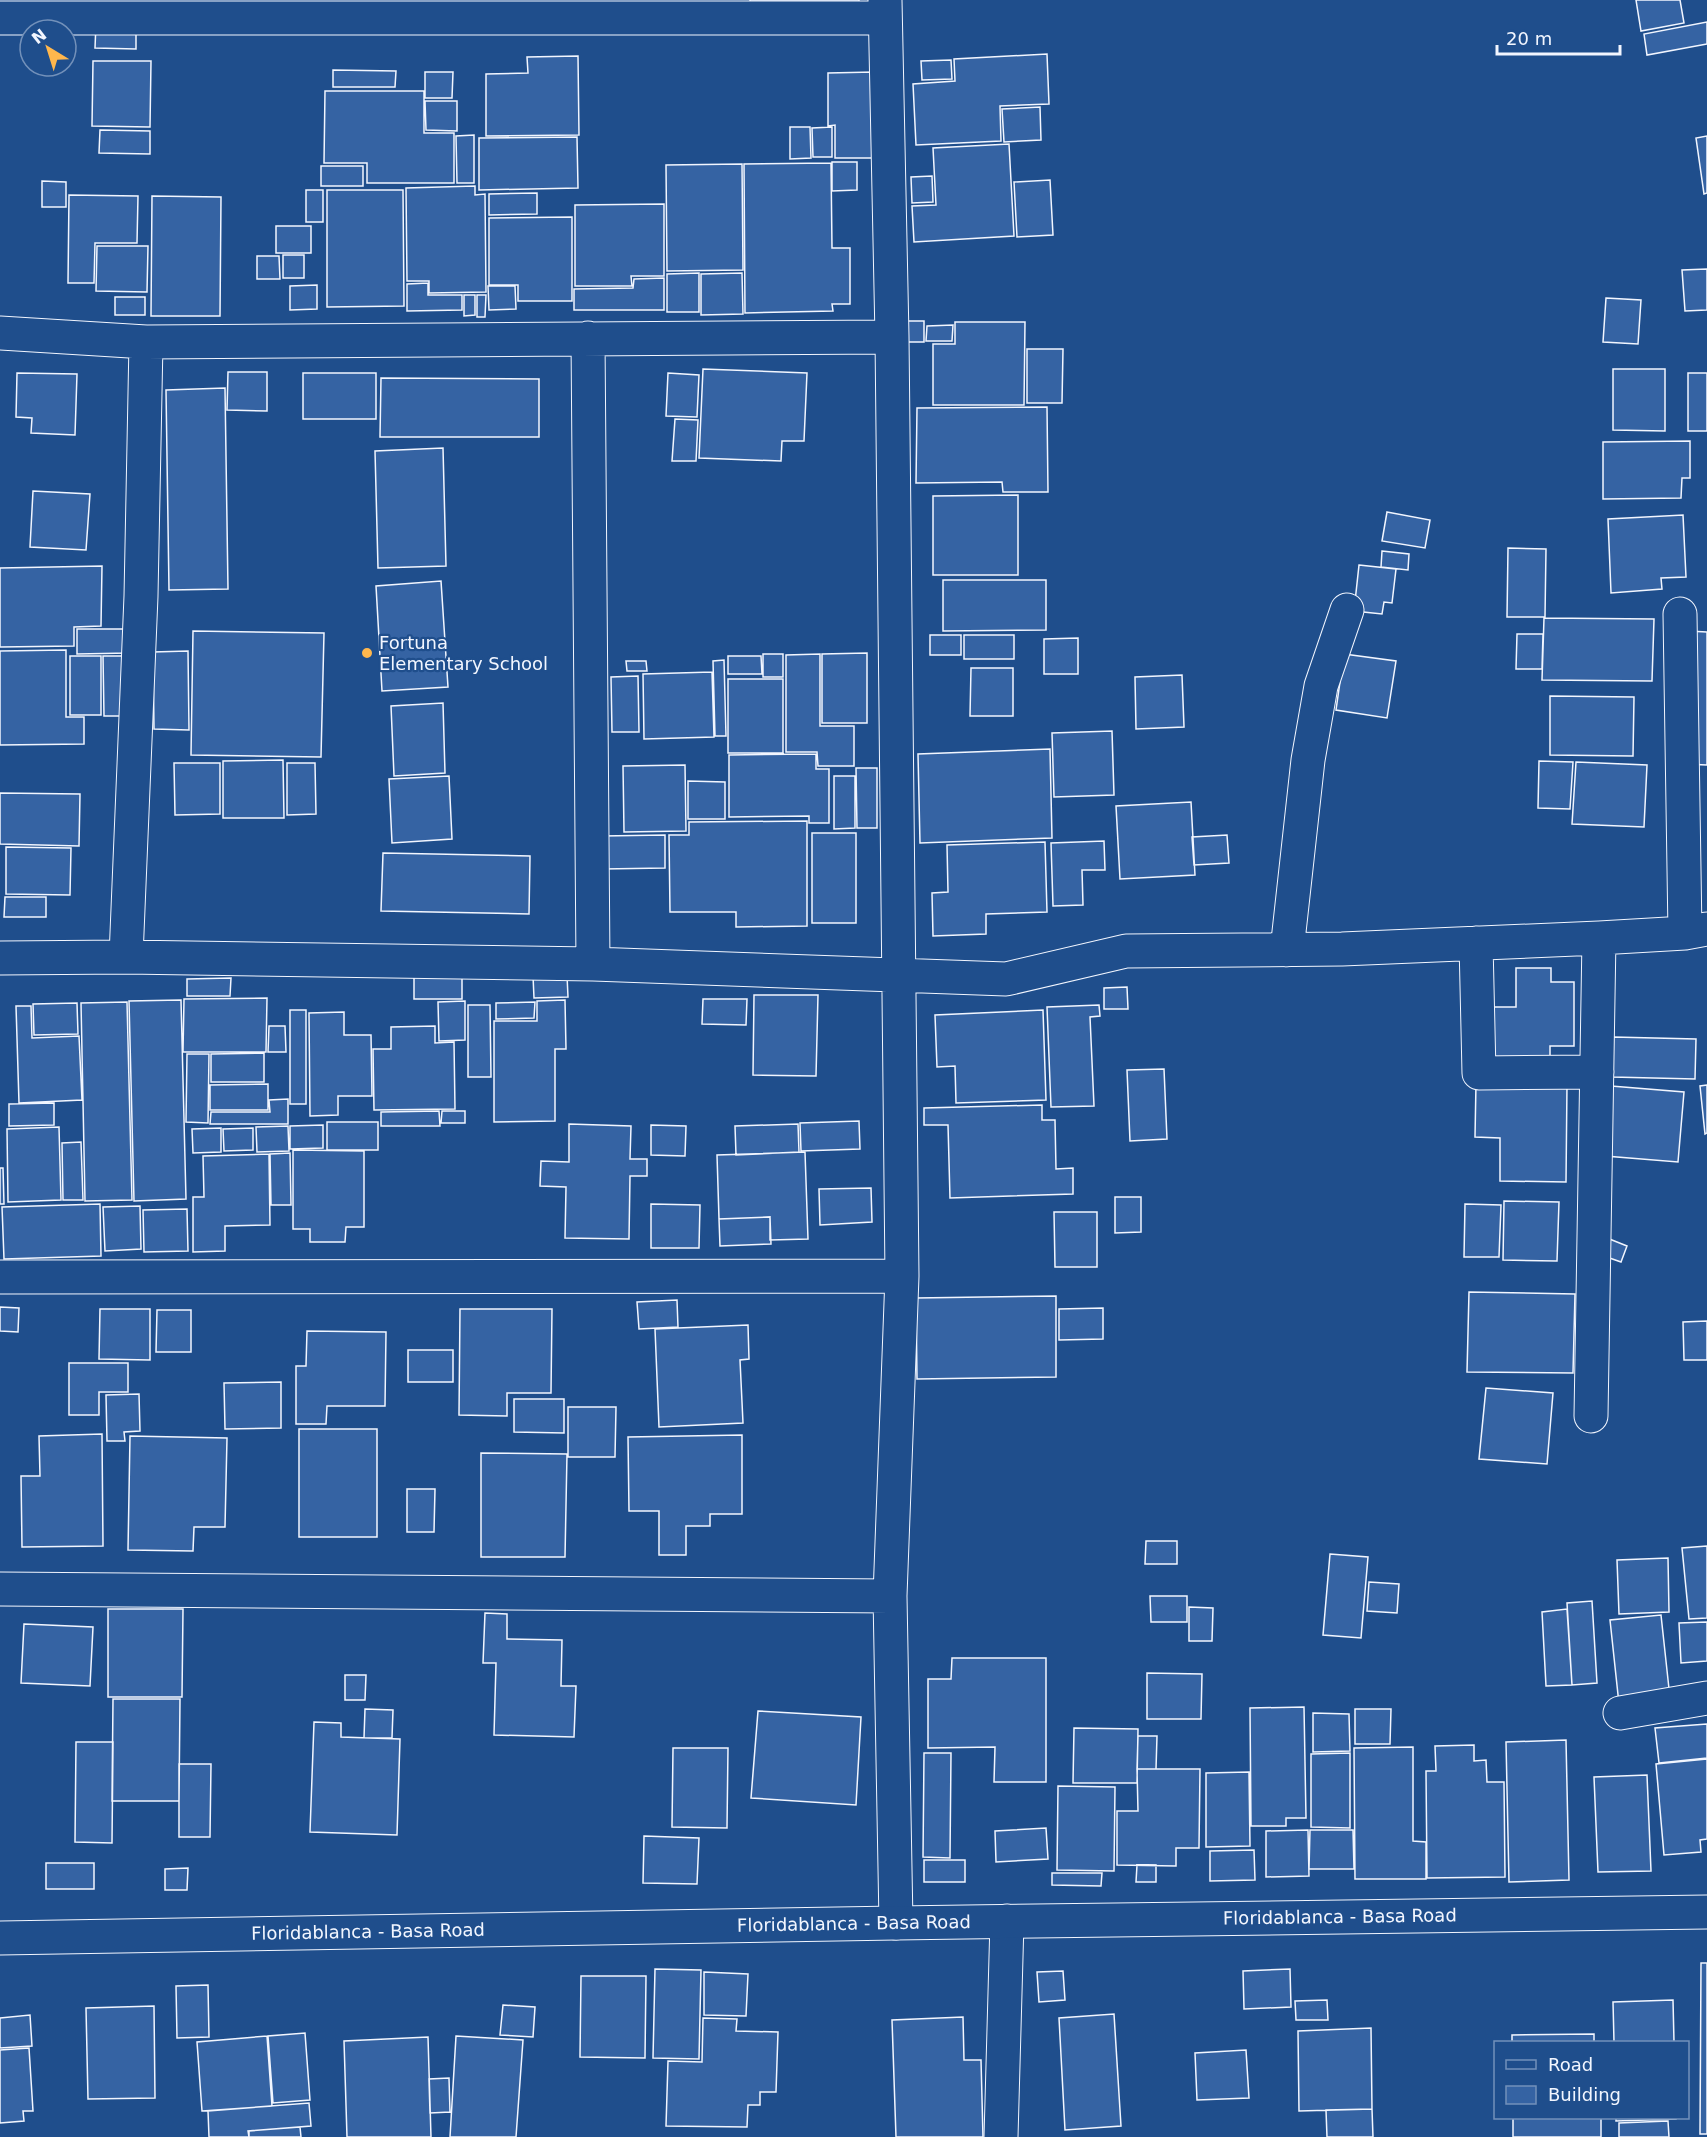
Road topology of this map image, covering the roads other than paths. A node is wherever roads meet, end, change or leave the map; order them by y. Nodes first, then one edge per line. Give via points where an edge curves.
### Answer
1 (885, 9) edge
2 (0, 18) edge
3 (0, 333) edge
4 (588, 338) junction
5 (892, 338) junction
6 (146, 342) junction
7 (1347, 610) dead end
8 (1680, 614) dead end
9 (1696, 931) edge
10 (1599, 938) junction
11 (1476, 943) junction
12 (1287, 950) junction
13 (126, 957) junction
14 (0, 958) edge
15 (593, 964) junction
16 (898, 974) junction
17 (1597, 1072) junction
18 (902, 1276) junction
19 (0, 1277) edge
20 (1592, 1416) dead end
21 (0, 1589) edge
22 (890, 1596) junction
23 (1707, 1698) edge
24 (1620, 1713) dead end
25 (1707, 1912) edge
26 (1006, 1921) junction
27 (896, 1923) junction
28 (0, 1938) edge
29 (1001, 2137) edge

1 - 2 street
1 - 5 street
3 - 6 street
4 - 5 street
4 - 6 street
4 - 15 street
5 - 16 street
6 - 13 street via 141,596
7 - 12 street via 1321,686 1308,760
8 - 9 street
9 - 10 street
10 - 11 street
10 - 17 street
11 - 12 street
11 - 17 street via 1479,1073
12 - 16 street via 1126,951 1006,979
13 - 14 street
13 - 15 street
15 - 16 street
16 - 18 street
17 - 20 street
18 - 19 street
18 - 22 street
21 - 22 street
22 - 27 street
23 - 24 street
25 - 26 street, Floridablanca - Basa Road
26 - 27 street, Floridablanca - Basa Road
26 - 29 street
27 - 28 street, Floridablanca - Basa Road

